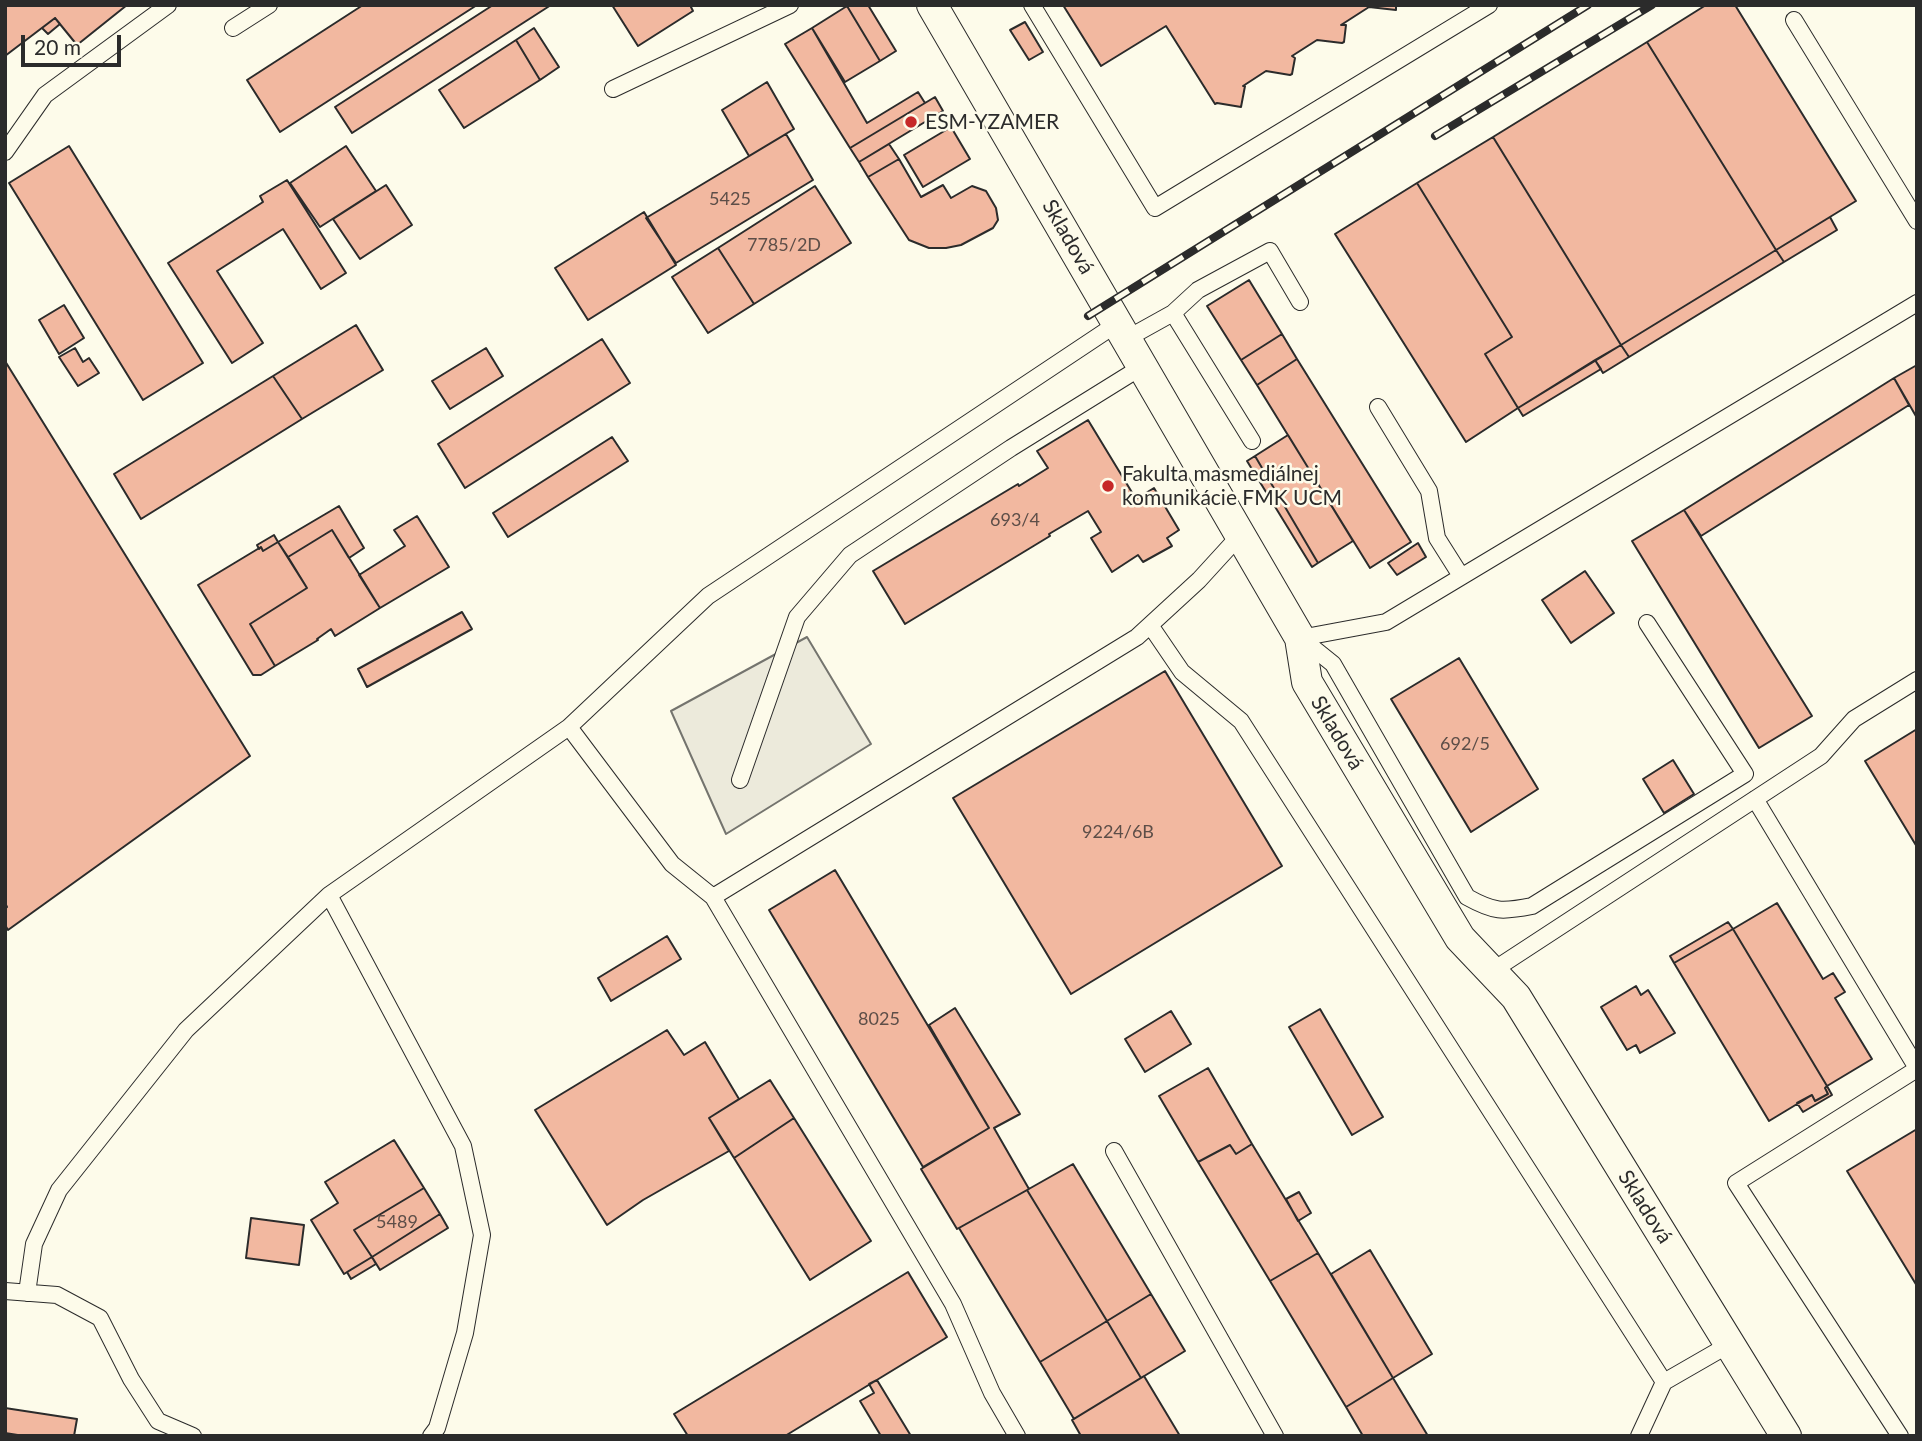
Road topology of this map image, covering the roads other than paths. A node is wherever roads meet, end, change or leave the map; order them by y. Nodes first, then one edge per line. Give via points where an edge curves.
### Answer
1 (168, 5) edge
2 (269, 5) edge
3 (790, 5) edge
4 (933, 5) edge
5 (1031, 5) edge
6 (1489, 5) edge
7 (1794, 20) dead end
8 (233, 28) dead end
9 (613, 89) dead end
10 (5, 152) edge
11 (1917, 221) edge
12 (1300, 302) dead end
13 (1917, 303) edge
14 (1173, 313) junction
15 (1123, 330) junction
16 (1143, 366) junction
17 (1378, 407) dead end
18 (1252, 441) dead end
19 (1241, 534) junction
20 (1461, 576) junction
21 (1647, 623) dead end
22 (1150, 625) junction
23 (1300, 638) junction
24 (1917, 680) edge
25 (569, 727) junction
26 (740, 780) dead end
27 (1755, 799) junction
28 (329, 895) junction
29 (713, 897) junction
30 (1492, 971) junction
31 (1917, 1068) edge
32 (1114, 1151) dead end
33 (5, 1291) edge
34 (27, 1293) junction
35 (1730, 1344) junction
36 (1664, 1381) junction
37 (193, 1436) edge
38 (431, 1436) edge
39 (1017, 1436) edge
40 (1275, 1436) edge
41 (1639, 1436) edge
42 (1786, 1436) edge
43 (1900, 1436) edge

1 - 10 lane via 46,95
2 - 8 lane
3 - 9 lane
4 - 15 street, Skladová
5 - 6 lane via 1155,208
7 - 11 lane
12 - 14 lane via 1270,251 1198,290
13 - 20 lane
14 - 15 lane
14 - 18 lane
15 - 16 street, Skladová
15 - 25 lane via 708,596
16 - 19 street, Skladová
16 - 26 lane via 850,555 797,617
17 - 20 lane via 1429,491 1437,538
19 - 22 lane
19 - 23 street, Skladová
20 - 23 lane via 1386,622
21 - 23 lane via 1745,774 1532,906 1507,911 1485,908 1466,897 1334,664
22 - 29 lane via 1138,637
22 - 36 lane via 1182,672 1241,721
23 - 30 street, Skladová via 1307,682 1460,938
24 - 27 lane via 1854,719 1821,756
25 - 28 lane
25 - 29 lane via 672,864
27 - 30 lane
27 - 31 lane
28 - 34 lane via 186,1030 59,1190 34,1244
28 - 38 lane via 463,1146 482,1236 465,1333
29 - 39 lane via 953,1304 992,1393
30 - 35 street, Skladová via 1516,998
31 - 43 lane via 1736,1183
32 - 40 lane
33 - 34 lane
34 - 37 lane via 57,1295 100,1318 158,1421
35 - 36 lane
35 - 42 street, Skladová
36 - 41 lane

